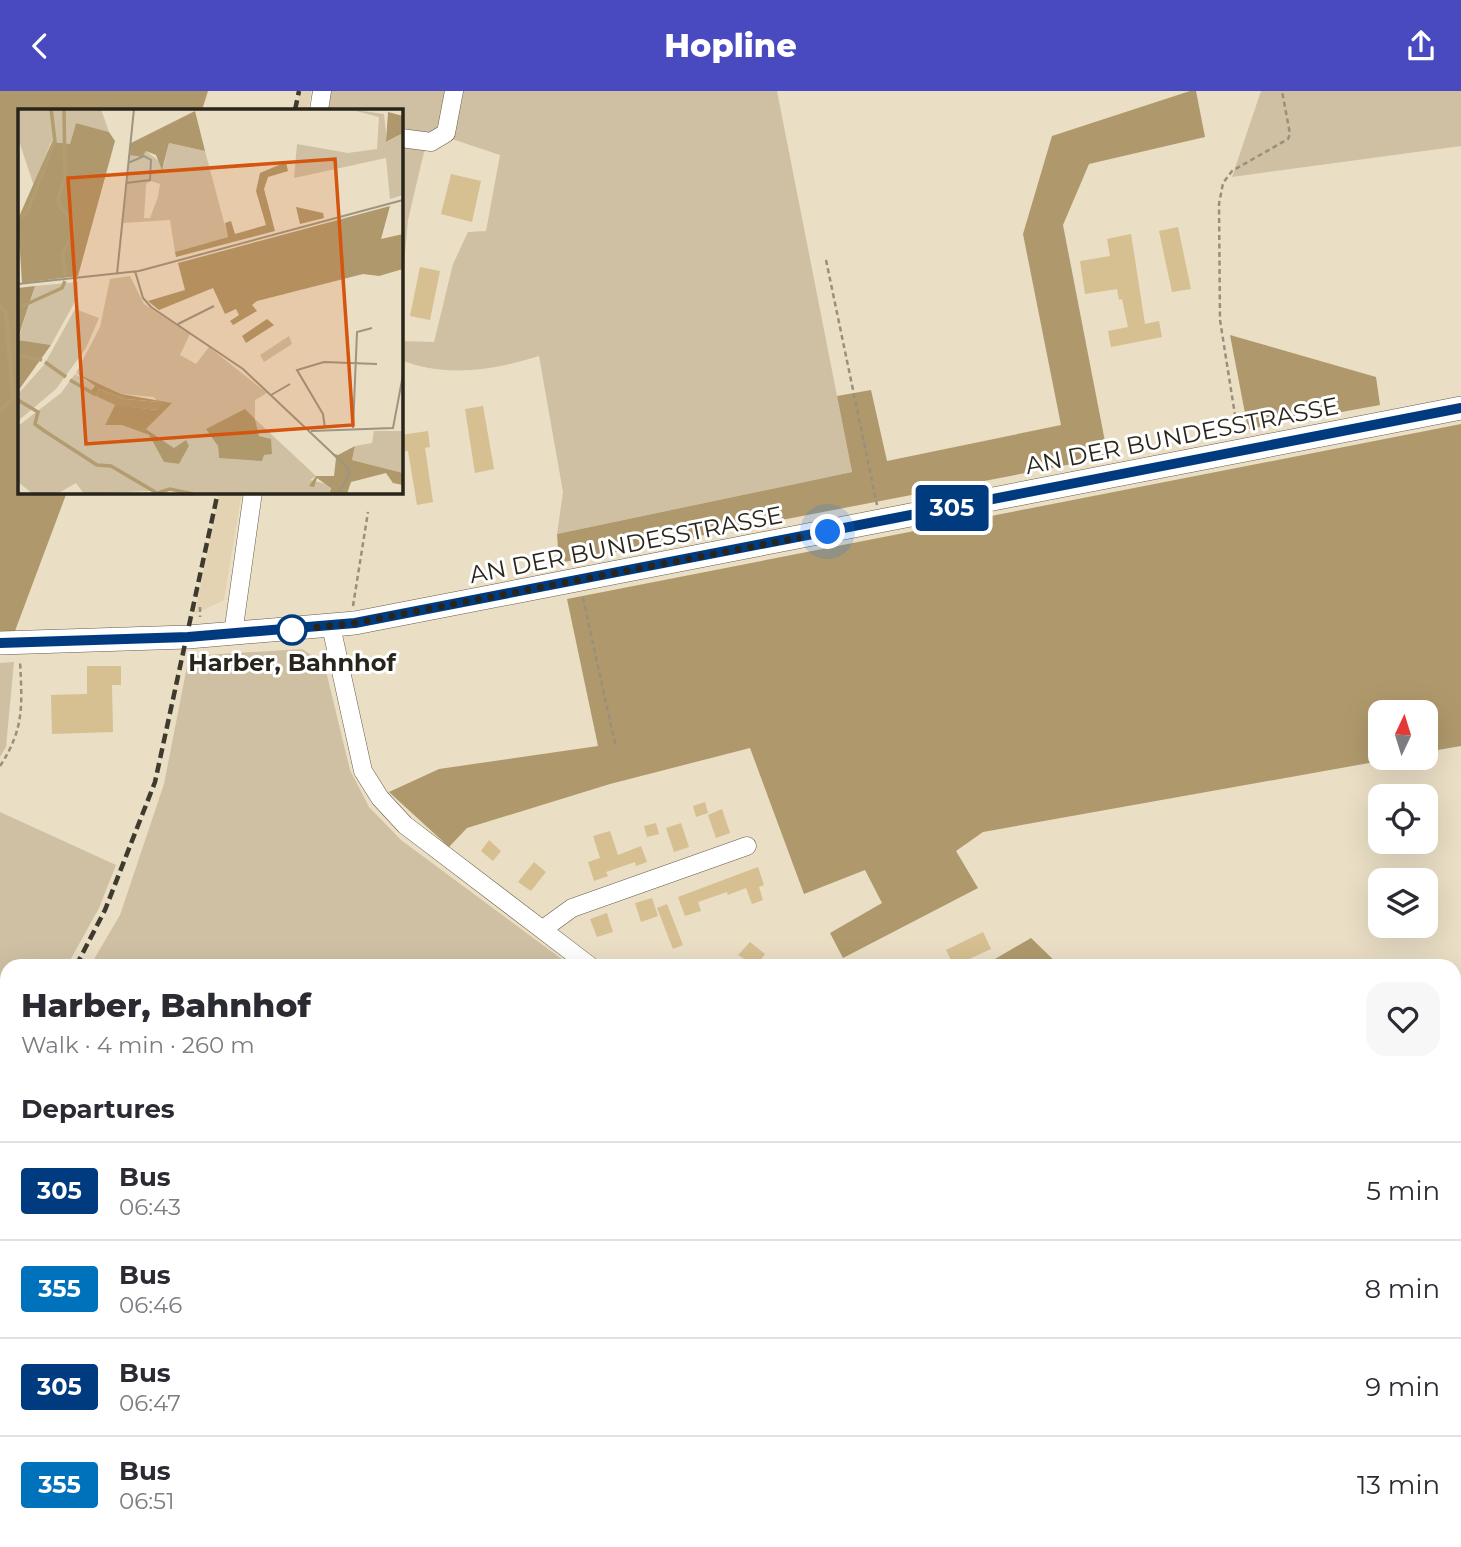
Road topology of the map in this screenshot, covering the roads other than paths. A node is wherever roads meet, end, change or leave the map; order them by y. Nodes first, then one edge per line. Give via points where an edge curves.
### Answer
1 (322, 91) edge
2 (454, 91) edge
3 (319, 109) edge
4 (402, 138) edge
5 (1461, 408) edge
6 (253, 493) edge
7 (331, 627) junction
8 (233, 634) junction
9 (0, 643) edge
10 (747, 846) dead end
11 (543, 929) junction
12 (581, 959) edge

1 - 3 street
2 - 4 street via 446,133 431,142
5 - 7 main road, AN DER BUNDESSTRASSE
6 - 8 street
7 - 8 main road, AN DER BUNDESSTRASSE
7 - 11 street via 363,771 380,798 405,825
8 - 9 main road, AN DER BUNDESSTRASSE
10 - 11 street via 572,908
11 - 12 street

